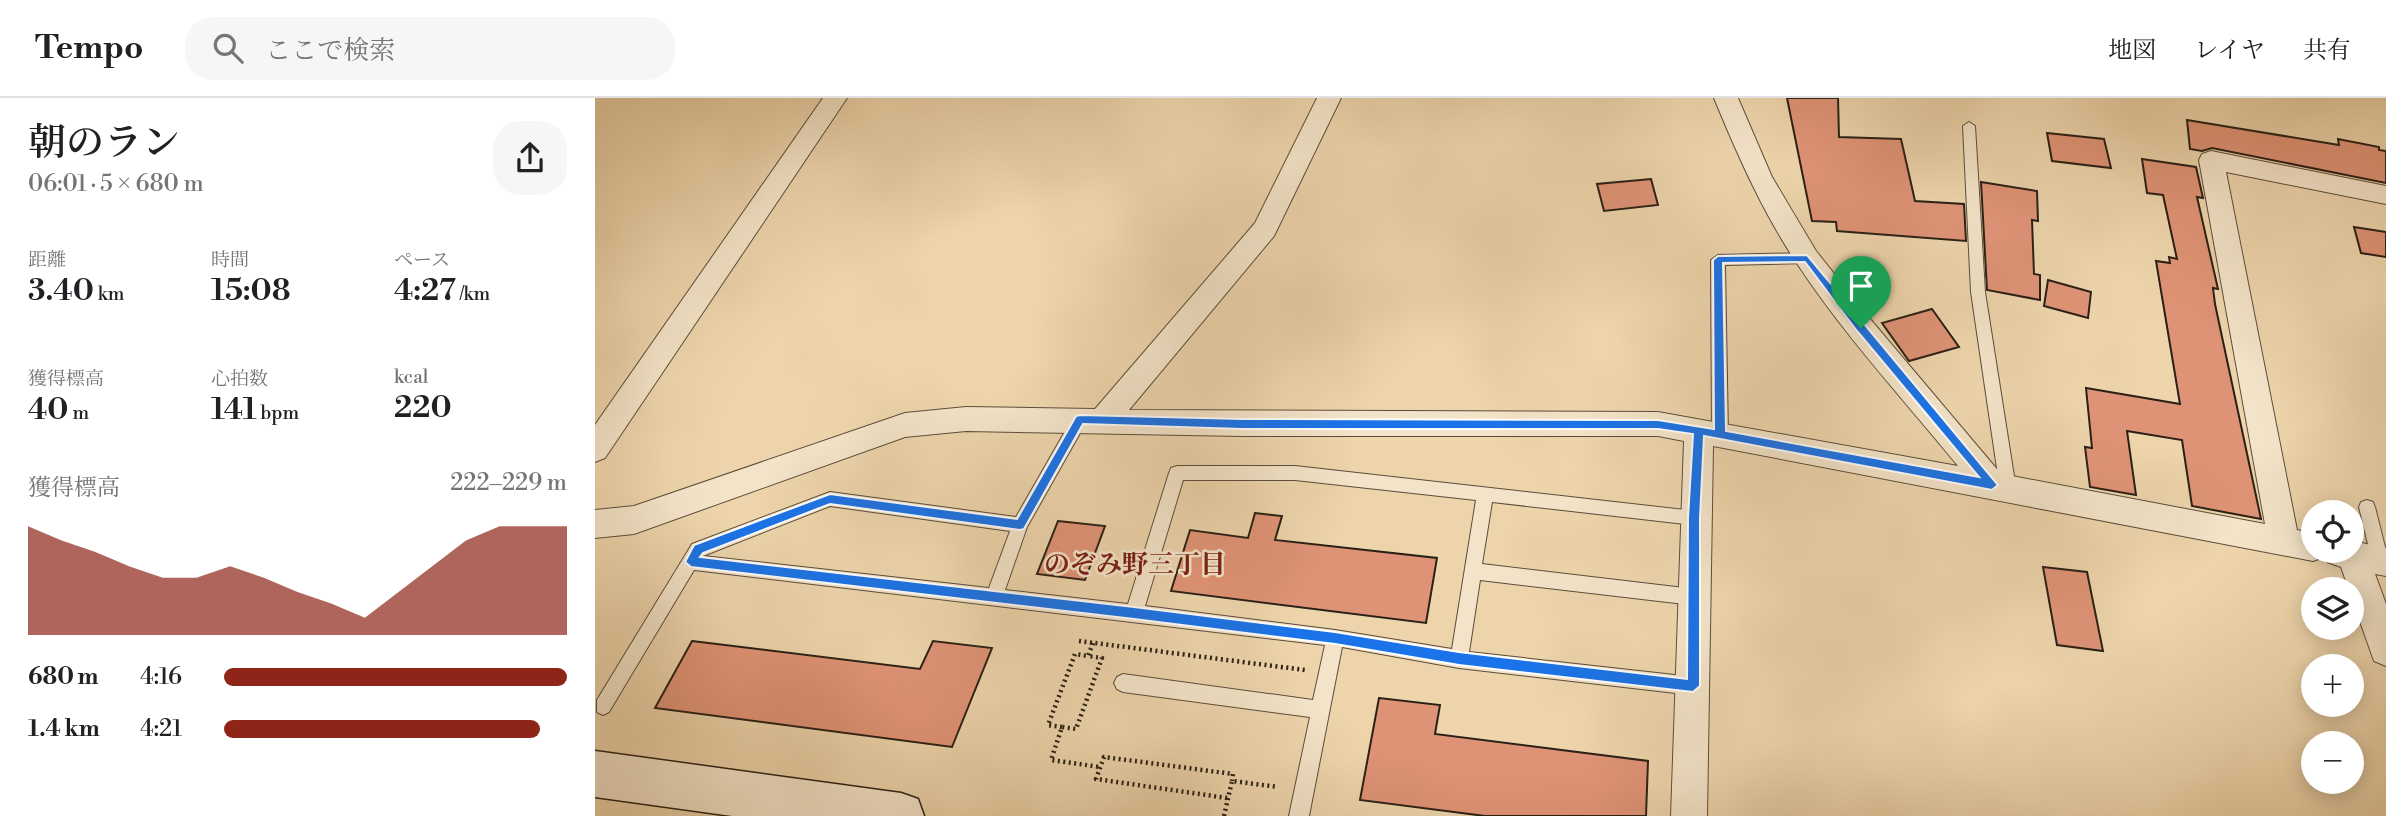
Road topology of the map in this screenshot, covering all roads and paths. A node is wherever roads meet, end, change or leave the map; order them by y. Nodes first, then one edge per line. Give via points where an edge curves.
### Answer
1 (835, 98) edge
2 (1329, 98) edge
3 (1726, 98) edge
4 (1969, 126) dead end
5 (2386, 195) edge
6 (1807, 258) junction
7 (1091, 420) junction
8 (1709, 433) junction
9 (595, 449) edge
10 (2000, 487) junction
11 (1485, 493) junction
12 (2367, 507) dead end
13 (1694, 518) junction
14 (595, 524) edge
15 (1020, 525) junction
16 (2299, 544) edge
17 (2364, 544) edge
18 (2364, 561) edge
19 (691, 562) junction
20 (1472, 571) junction
21 (994, 597) junction
22 (1693, 597) junction
23 (1134, 613) junction
24 (1335, 638) junction
25 (1093, 643) dead end
26 (2386, 650) edge
27 (1088, 656) junction
28 (1459, 659) junction
29 (1123, 683) dead end
30 (1693, 686) junction
31 (603, 706) dead end
32 (1321, 710) junction
33 (1062, 727) junction
34 (1100, 767) junction
35 (595, 774) edge
36 (1232, 781) junction
37 (1279, 787) dead end
38 (1227, 798) junction
39 (901, 816) edge
40 (1224, 816) edge
41 (1299, 816) edge
42 (1689, 816) edge

1 - 9 street
2 - 7 street via 1265,229
3 - 6 street via 1760,178
4 - 10 lane via 1978,292
5 - 16 street via 2211,160
6 - 8 lane via 1718,260
6 - 10 street via 1861,328
7 - 8 street via 1658,424
7 - 14 street via 965,419 905,425 634,520
7 - 15 lane
8 - 10 street
8 - 13 street
10 - 16 street
11 - 13 lane
11 - 20 lane
11 - 23 lane via 1294,474 1177,473
12 - 17 lane
13 - 22 street
15 - 19 lane via 830,499 698,549
15 - 21 lane
18 - 26 street
19 - 21 lane
19 - 31 lane
20 - 22 lane
20 - 28 lane
21 - 23 lane
22 - 30 street
23 - 24 lane
24 - 28 lane
24 - 32 lane
25 - 27 path
27 - 33 path via 1075,654 1048,725
27 - 33 path via 1102,658 1076,729
28 - 30 lane
29 - 32 lane
30 - 42 street
32 - 41 lane
33 - 34 path via 1051,761
34 - 36 path via 1104,757 1233,774
34 - 38 path via 1096,779
35 - 39 street
36 - 37 path
36 - 38 path
38 - 40 path

